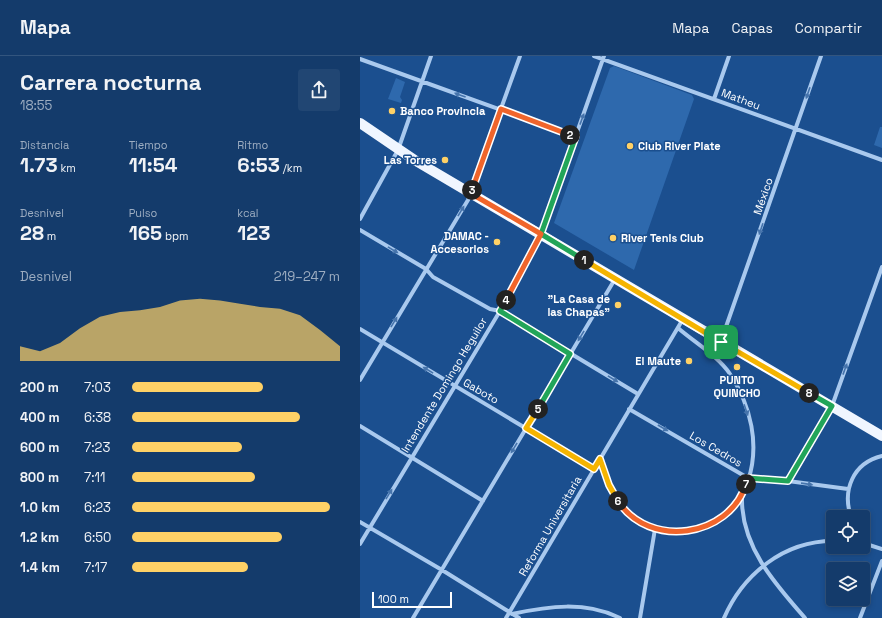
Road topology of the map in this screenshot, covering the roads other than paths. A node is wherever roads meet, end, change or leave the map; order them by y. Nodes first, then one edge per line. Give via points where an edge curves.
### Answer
1 (431, 56) edge
2 (520, 56) edge
3 (594, 56) edge
4 (729, 56) edge
5 (821, 56) edge
6 (360, 58) edge
7 (604, 58) edge
8 (422, 81) junction
9 (714, 99) junction
10 (501, 109) junction
11 (360, 123) edge
12 (796, 128) junction
13 (360, 132) edge
14 (576, 136) junction
15 (398, 150) junction
16 (882, 160) edge
17 (470, 193) junction
18 (360, 219) edge
19 (360, 230) edge
20 (541, 234) junction
21 (882, 267) edge
22 (426, 269) junction
23 (615, 279) junction
24 (500, 311) junction
25 (683, 319) junction
26 (678, 328) junction
27 (360, 329) edge
28 (382, 342) junction
29 (721, 342) junction
30 (570, 354) junction
31 (360, 380) edge
32 (454, 386) junction
33 (638, 394) junction
34 (832, 406) junction
35 (630, 409) junction
36 (360, 426) edge
37 (526, 428) junction
38 (882, 436) edge
39 (882, 456) edge
40 (412, 457) junction
41 (600, 459) junction
42 (594, 469) junction
43 (748, 478) junction
44 (788, 481) junction
45 (848, 489) junction
46 (742, 497) junction
47 (483, 501) junction
48 (850, 510) edge
49 (360, 522) edge
50 (370, 528) junction
51 (655, 529) junction
52 (826, 542) edge
53 (360, 544) edge
54 (870, 545) edge
55 (882, 549) edge
56 (882, 561) edge
57 (762, 566) junction
58 (442, 570) junction
59 (511, 613) junction
60 (413, 618) edge
61 (506, 618) edge
62 (520, 618) edge
63 (620, 618) edge
64 (640, 618) edge
65 (724, 618) edge
66 (805, 618) edge
67 (860, 618) edge

1 - 8 street
2 - 10 street
3 - 7 street, Matheu
4 - 9 street
5 -> 12 street, México
6 - 8 street
7 - 9 street, Matheu
14 -> 7 street, Intendente Domingo Heguilor
10 -> 8 street
8 - 15 street
9 - 12 street, Matheu
10 - 14 street
10 - 17 street
11 - 15 main road
12 - 16 street, Matheu
12 -> 29 street, México
13 - 15 main road
14 - 20 street, Intendente Domingo Heguilor
15 - 17 main road
15 - 18 street
17 - 20 main road
22 -> 17 street
19 -> 22 street
20 - 23 main road
20 - 24 street, Intendente Domingo Heguilor
34 -> 21 street
22 - 24 street via 433,277 490,309
28 -> 22 street
23 - 25 main road
23 -> 30 street
24 - 30 street
24 - 32 street, Intendente Domingo Heguilor
25 - 26 street, Reforma Universitaria
25 - 29 main road
26 - 33 street, Reforma Universitaria
26 -> 43 street via 723,366 730,374 743,401 754,448 754,459
27 - 28 street, Gaboto
28 - 31 street
32 -> 28 street, Gaboto
29 - 34 main road
30 -> 33 street
30 - 37 street
32 - 37 street, Gaboto
32 - 40 street, Intendente Domingo Heguilor
33 - 35 street, Reforma Universitaria
34 - 38 main road
34 - 44 street
35 - 41 street, Reforma Universitaria
35 -> 43 street, Los Cedros
36 - 40 street
37 - 42 street, Gaboto
37 -> 47 street
39 - 45 street via 863,465
40 - 47 street
50 -> 40 street, Intendente Domingo Heguilor
41 - 42 street, Reforma Universitaria
41 - 51 street via 609,485 623,508 633,518
42 - 59 street, Reforma Universitaria
43 - 44 street, Los Cedros
43 - 46 street
44 -> 45 street, Los Cedros
45 - 48 street
46 - 51 street via 726,515 710,525 695,530
46 - 57 street via 746,527
47 - 58 street
49 - 50 street
50 - 53 street, Intendente Domingo Heguilor
50 - 58 street
51 - 64 street
52 - 57 street via 796,548
54 - 55 street
56 - 67 street
57 - 65 street via 741,589
57 - 66 street
58 - 59 street
58 - 60 street
59 - 61 street, Reforma Universitaria
59 - 62 street
59 - 63 street via 574,606 597,609

